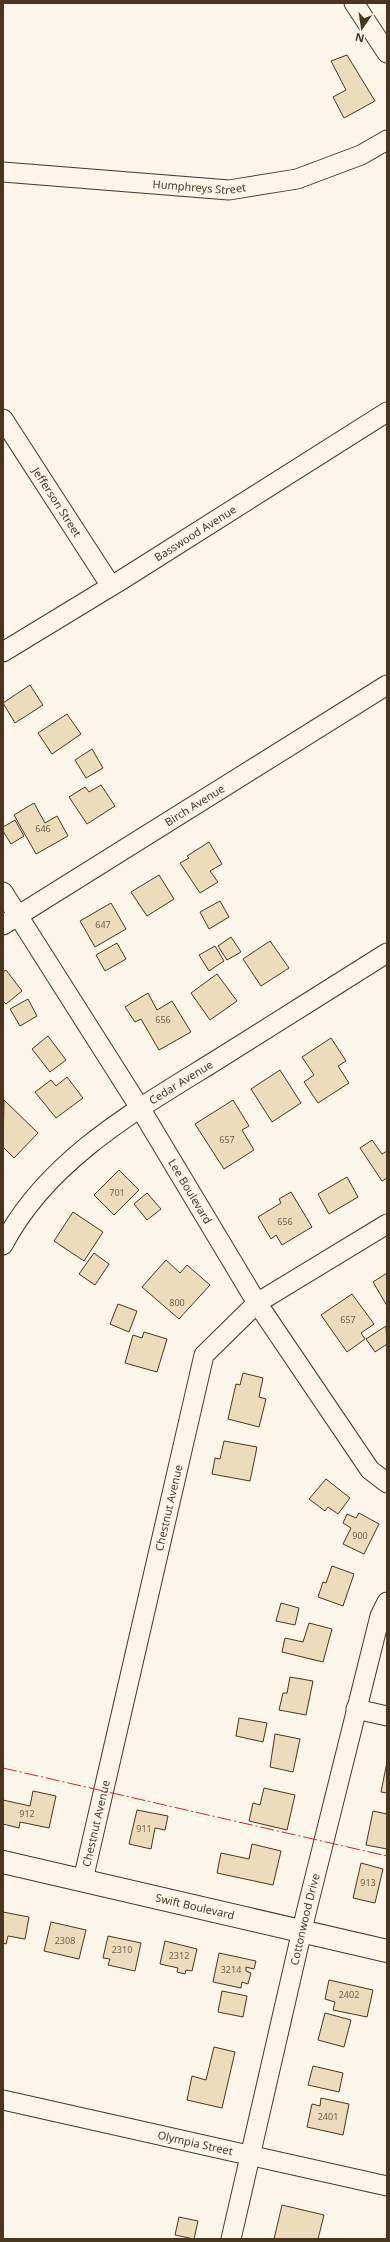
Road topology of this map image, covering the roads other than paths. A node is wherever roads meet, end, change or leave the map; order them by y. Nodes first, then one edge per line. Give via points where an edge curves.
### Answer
1 (354, 3) edge
2 (387, 53) edge
3 (387, 140) edge
4 (3, 172) edge
5 (387, 412) edge
6 (3, 419) edge
7 (111, 586) junction
8 (3, 652) edge
9 (387, 685) edge
10 (3, 892) edge
11 (10, 920) edge
12 (387, 953) edge
13 (140, 1108) junction
14 (387, 1224) edge
15 (3, 1245) edge
16 (257, 1304) junction
17 (387, 1483) edge
18 (387, 1602) edge
19 (356, 1709) junction
20 (387, 1716) edge
21 (3, 1862) edge
22 (83, 1880) junction
23 (302, 1931) junction
24 (387, 1951) edge
25 (3, 2100) edge
26 (251, 2154) junction
27 (387, 2186) edge
28 (231, 2239) edge

1 - 2 street
3 - 4 street, Humphreys Street via 361,155 297,179 229,190
5 - 7 street, Basswood Avenue
6 - 7 street, Jefferson Street
7 - 8 street, Basswood Avenue
9 - 11 street, Birch Avenue
10 - 11 street, Lee Boulevard
11 - 13 street, Lee Boulevard
12 - 13 street, Cedar Avenue
13 - 15 street, Cedar Avenue via 69,1160 14,1224
13 - 16 street, Lee Boulevard
14 - 16 street, Chestnut Avenue
16 - 17 street, Lee Boulevard via 370,1470
16 - 22 street, Chestnut Avenue via 204,1355
18 - 19 street, Cottonwood Drive via 380,1616
19 - 20 street
19 - 23 street, Cottonwood Drive
21 - 22 main road, Swift Boulevard
22 - 23 main road, Swift Boulevard
23 - 24 main road, Swift Boulevard
23 - 26 street, Cottonwood Drive
25 - 26 street, Olympia Street
26 - 27 street, Olympia Street
26 - 28 street, Cottonwood Drive

